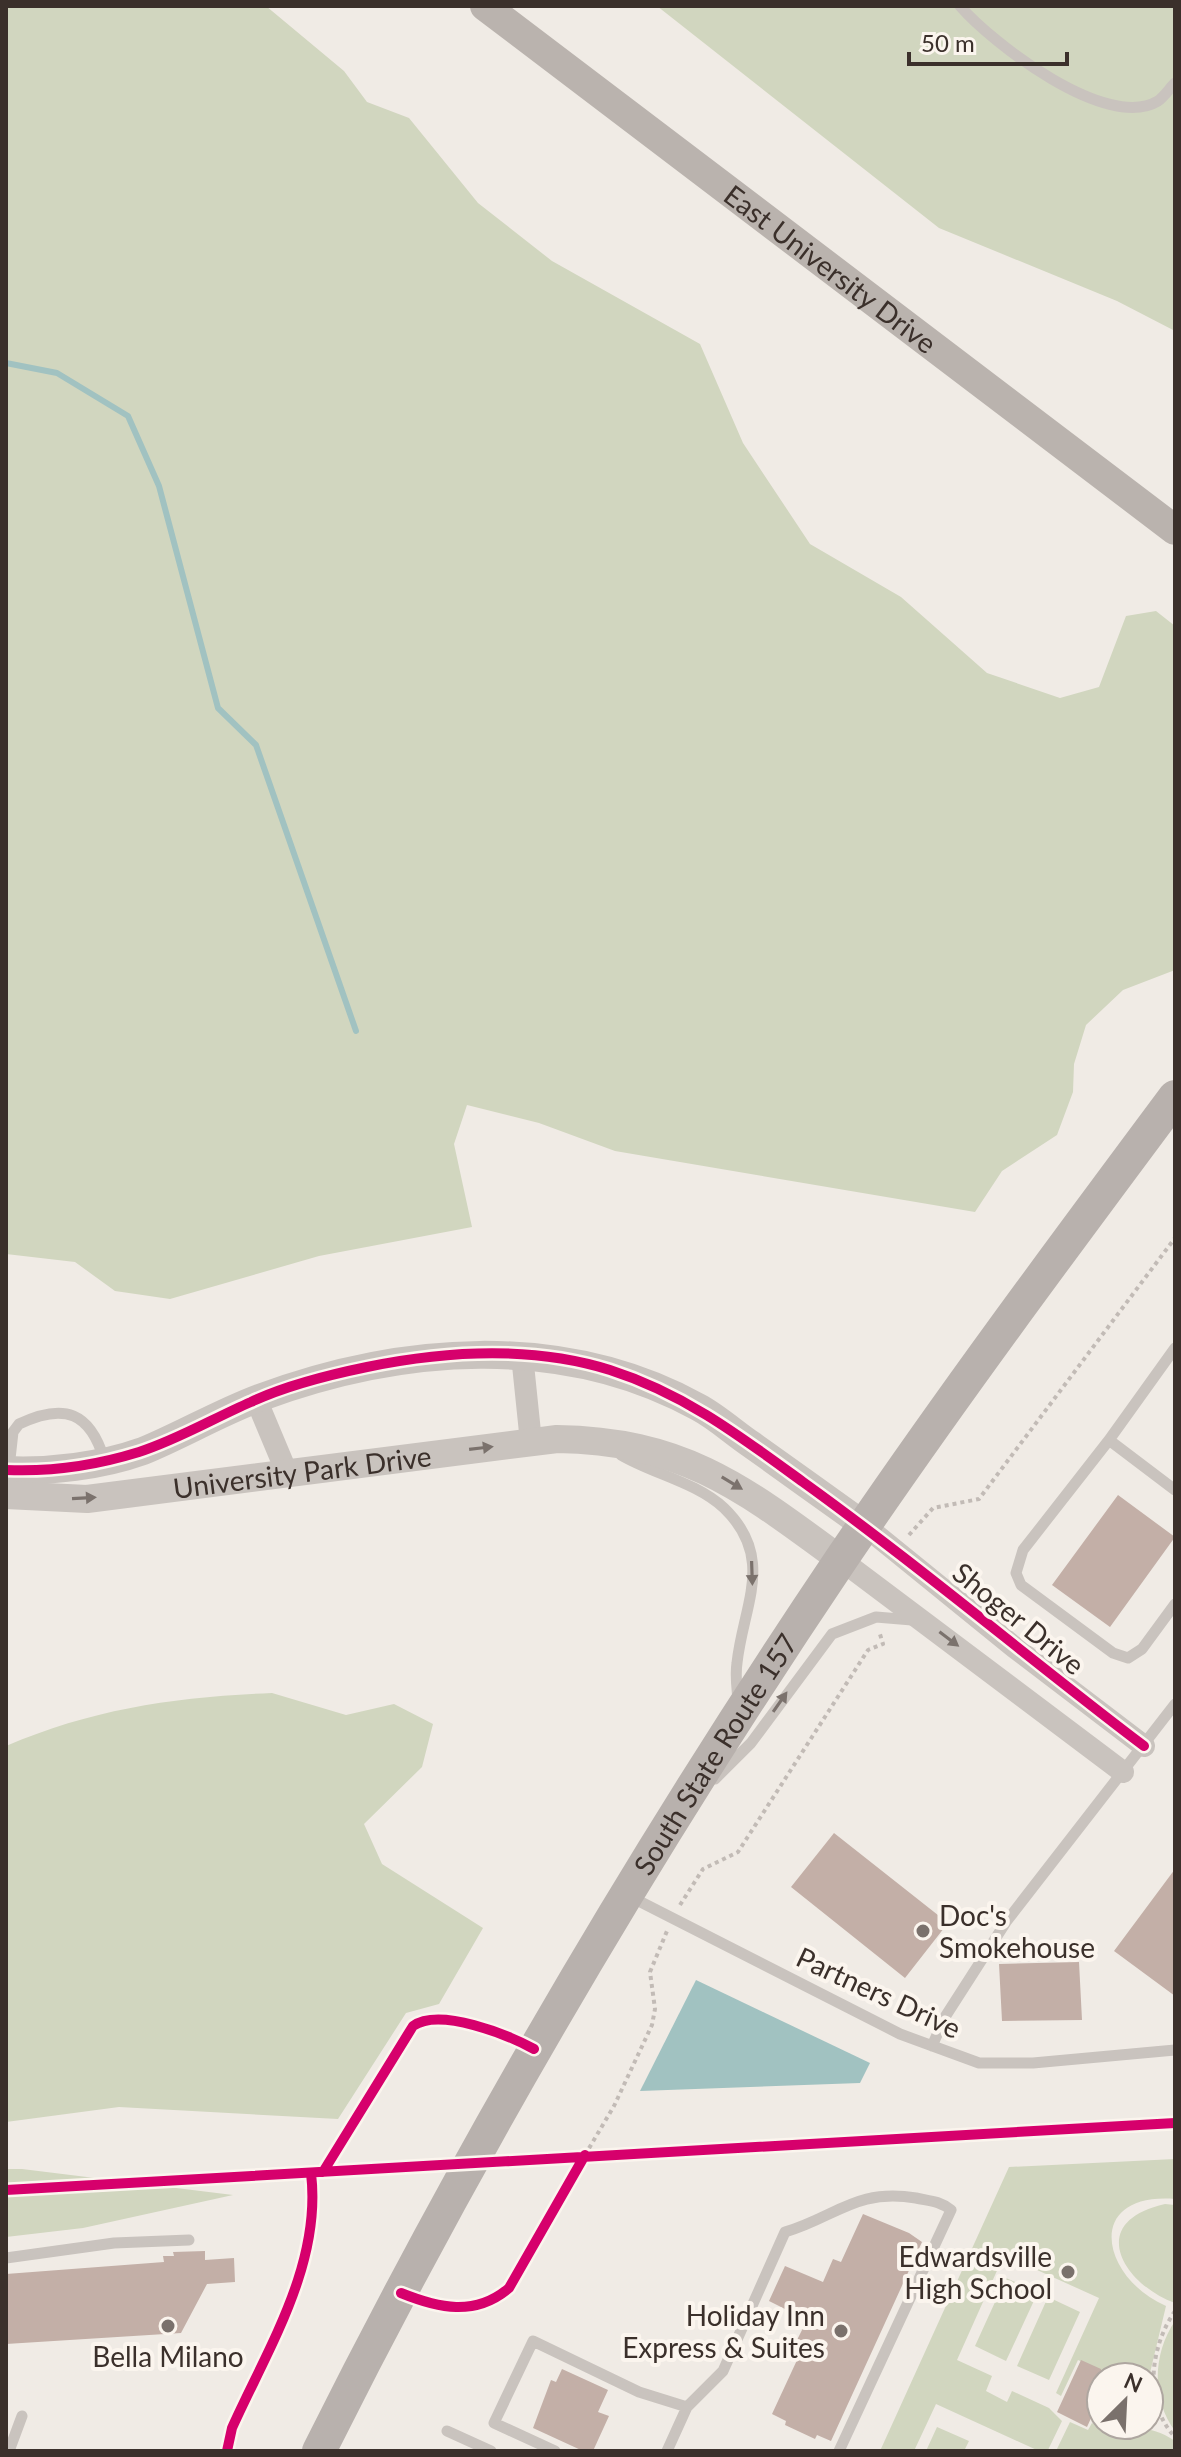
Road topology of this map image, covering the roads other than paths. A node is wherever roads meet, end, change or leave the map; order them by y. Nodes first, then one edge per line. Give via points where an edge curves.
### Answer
1 (485, 6) edge
2 (960, 6) edge
3 (1175, 83) edge
4 (1175, 530) edge
5 (1175, 1097) edge
6 (1175, 1348) edge
7 (522, 1355) junction
8 (256, 1399) junction
9 (597, 1439) junction
10 (1109, 1440) junction
11 (531, 1442) junction
12 (104, 1460) junction
13 (287, 1473) junction
14 (7, 1479) edge
15 (1175, 1490) edge
16 (865, 1526) junction
17 (841, 1560) junction
18 (1175, 1604) edge
19 (924, 1621) junction
20 (1175, 1704) edge
21 (738, 1717) junction
22 (1144, 1746) junction
23 (1123, 1772) junction
24 (673, 1823) junction
25 (628, 1896) junction
26 (932, 2046) junction
27 (1175, 2050) edge
28 (189, 2240) dead end
29 (6, 2258) edge
30 (687, 2407) junction
31 (22, 2416) dead end
32 (447, 2431) dead end
33 (9, 2451) edge
34 (319, 2451) edge
35 (491, 2451) edge
36 (555, 2451) edge
37 (667, 2451) edge
38 (839, 2451) edge

1 - 4 main road, East University Drive
2 - 3 lane via 1000,46 1045,76 1099,101 1145,104 1157,101
5 - 16 main road, South State Route 157
6 - 10 lane
7 - 8 street, University Park Drive via 367,1367
7 - 11 street
7 - 16 street, University Park Drive via 606,1369 700,1408
8 - 12 street, University Park Drive via 141,1451
8 - 13 street
9 - 11 street, University Park Drive
9 -> 17 street, University Park Drive via 649,1448 719,1475
9 -> 21 lane via 644,1469 697,1490 747,1538 754,1566 753,1596 736,1665
10 - 15 lane
10 - 18 lane via 1023,1550 1016,1573 1021,1585 1113,1653 1128,1658 1142,1649
13 -> 11 street, University Park Drive
12 - 14 street, University Park Drive
12 - 14 lane via 91,1427 82,1418 63,1414 19,1424 13,1432
14 -> 13 street, University Park Drive via 87,1499
16 - 17 main road, South State Route 157
16 - 22 street, Shoger Drive
17 - 19 street, Shoger Drive
17 - 21 main road, South State Route 157
19 -> 23 street, Shoger Drive
24 -> 19 lane via 751,1743 832,1634 876,1617
20 - 22 lane
21 - 24 main road, South State Route 157
22 - 23 lane
23 - 26 lane via 1006,1922
24 - 25 main road, South State Route 157
25 - 26 lane, Partners Drive
25 - 34 main road, South State Route 157 via 499,2112
26 - 27 lane, Partners Drive via 979,2063
28 - 29 lane via 114,2243
30 - 36 lane via 639,2392 533,2341 494,2423
30 - 37 lane
30 - 38 lane via 723,2371 785,2232 863,2198 900,2195 941,2202 951,2210
31 - 33 lane
32 - 35 lane

